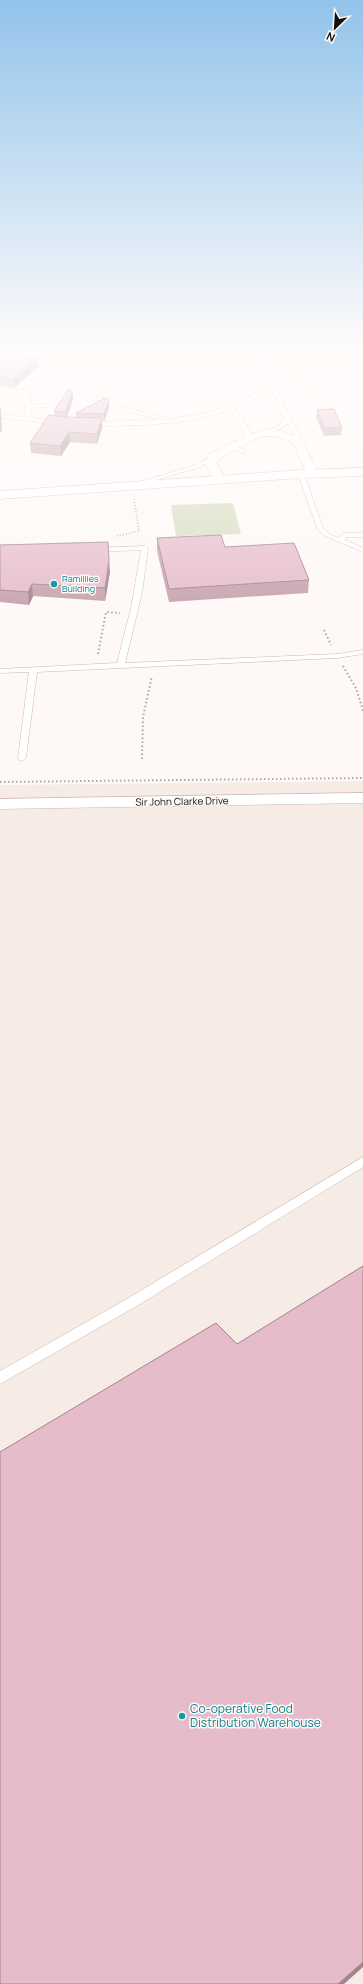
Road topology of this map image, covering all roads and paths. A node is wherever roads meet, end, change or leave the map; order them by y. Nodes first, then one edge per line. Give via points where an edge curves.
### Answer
1 (248, 440) edge
2 (294, 440) edge
3 (298, 442) joint
4 (212, 458) junction
5 (363, 472) edge
6 (307, 474) junction
7 (220, 479) junction
8 (128, 485) junction
9 (0, 495) edge
10 (134, 498) dead end
11 (363, 535) edge
12 (110, 537) dead end
13 (341, 541) junction
14 (90, 550) edge
15 (363, 550) edge
16 (125, 613) dead end
17 (324, 630) dead end
18 (363, 652) edge
19 (337, 656) junction
20 (98, 659) dead end
21 (120, 666) junction
22 (0, 671) edge
23 (33, 671) junction
24 (363, 711) edge
25 (22, 758) dead end
26 (363, 778) edge
27 (0, 782) edge
28 (363, 798) edge
29 (0, 804) edge
30 (363, 1162) edge
31 (0, 1378) edge

1 - 4 street via 237,449
2 - 3 street
3 - 6 street
4 - 7 street via 211,465
4 - 8 lane via 179,473
5 - 6 street
6 - 7 street
6 - 13 lane via 320,529
7 - 8 street
8 - 9 street
10 - 12 path via 139,531
11 - 13 lane via 344,535
13 - 15 lane
14 - 21 lane via 145,548 135,611
16 - 20 path via 106,612
17 - 19 path
18 - 19 lane
19 - 21 lane
19 - 24 path via 356,688
21 - 23 lane
22 - 23 lane
23 - 25 lane
26 - 27 path
28 - 29 street, Sir John Clarke Drive
30 - 31 lane via 138,1299

